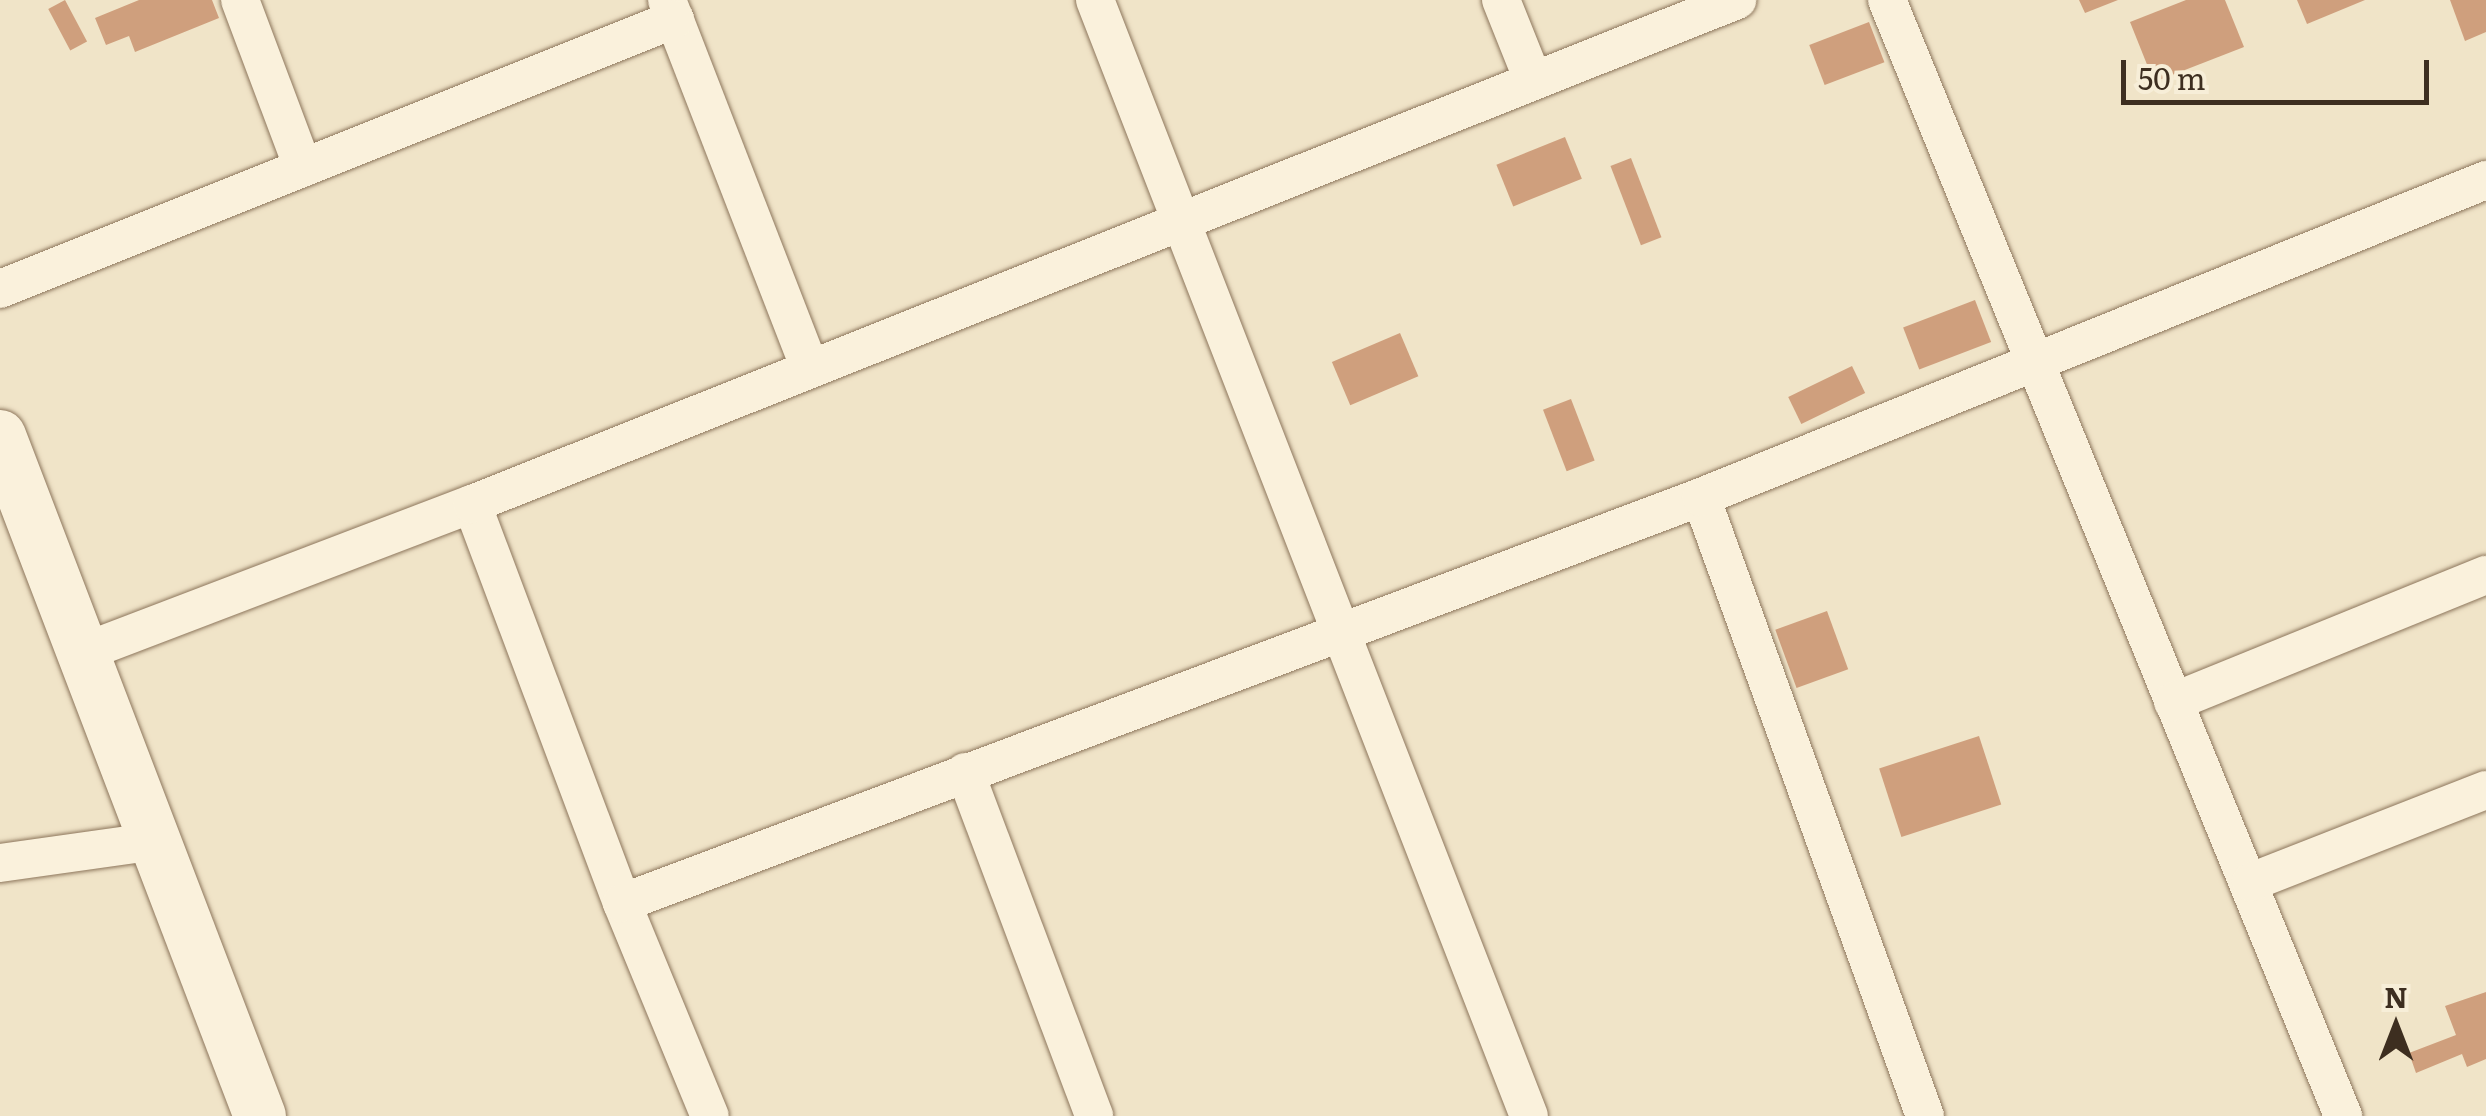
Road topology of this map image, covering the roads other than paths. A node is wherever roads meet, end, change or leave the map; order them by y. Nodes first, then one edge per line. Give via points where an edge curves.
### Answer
1 (240, 0) edge
2 (1094, 0) edge
3 (1500, 0) edge
4 (1738, 0) edge
5 (1886, 0) edge
6 (671, 10) edge
7 (1533, 80) junction
8 (302, 168) junction
9 (2486, 180) edge
10 (1177, 220) junction
11 (0, 289) edge
12 (2032, 362) junction
13 (810, 366) junction
14 (0, 436) edge
15 (1700, 497) junction
16 (472, 504) junction
17 (2486, 576) edge
18 (1343, 631) junction
19 (84, 652) junction
20 (2173, 702) junction
21 (965, 772) junction
22 (2486, 790) edge
23 (156, 841) junction
24 (0, 863) edge
25 (2250, 882) junction
26 (622, 904) junction
27 (260, 1116) edge
28 (710, 1116) edge
29 (1094, 1116) edge
30 (1529, 1116) edge
31 (1925, 1116) edge
32 (2343, 1116) edge

1 - 8 street
2 - 10 street
3 - 7 street
4 - 7 street
5 - 12 street
6 - 8 street
6 - 13 street
7 - 10 street
8 - 11 street
9 - 12 street
10 - 13 street
10 - 18 street
12 - 15 street
12 - 20 street
13 - 16 street
14 - 19 street
15 - 18 street
15 - 31 street
16 - 19 street
16 - 26 street
17 - 20 street
18 - 21 street
18 - 30 street
19 - 23 street
20 - 25 street
21 - 26 street
21 - 29 street
22 - 25 street
23 - 24 street
23 - 27 street
25 - 32 street
26 - 28 street

